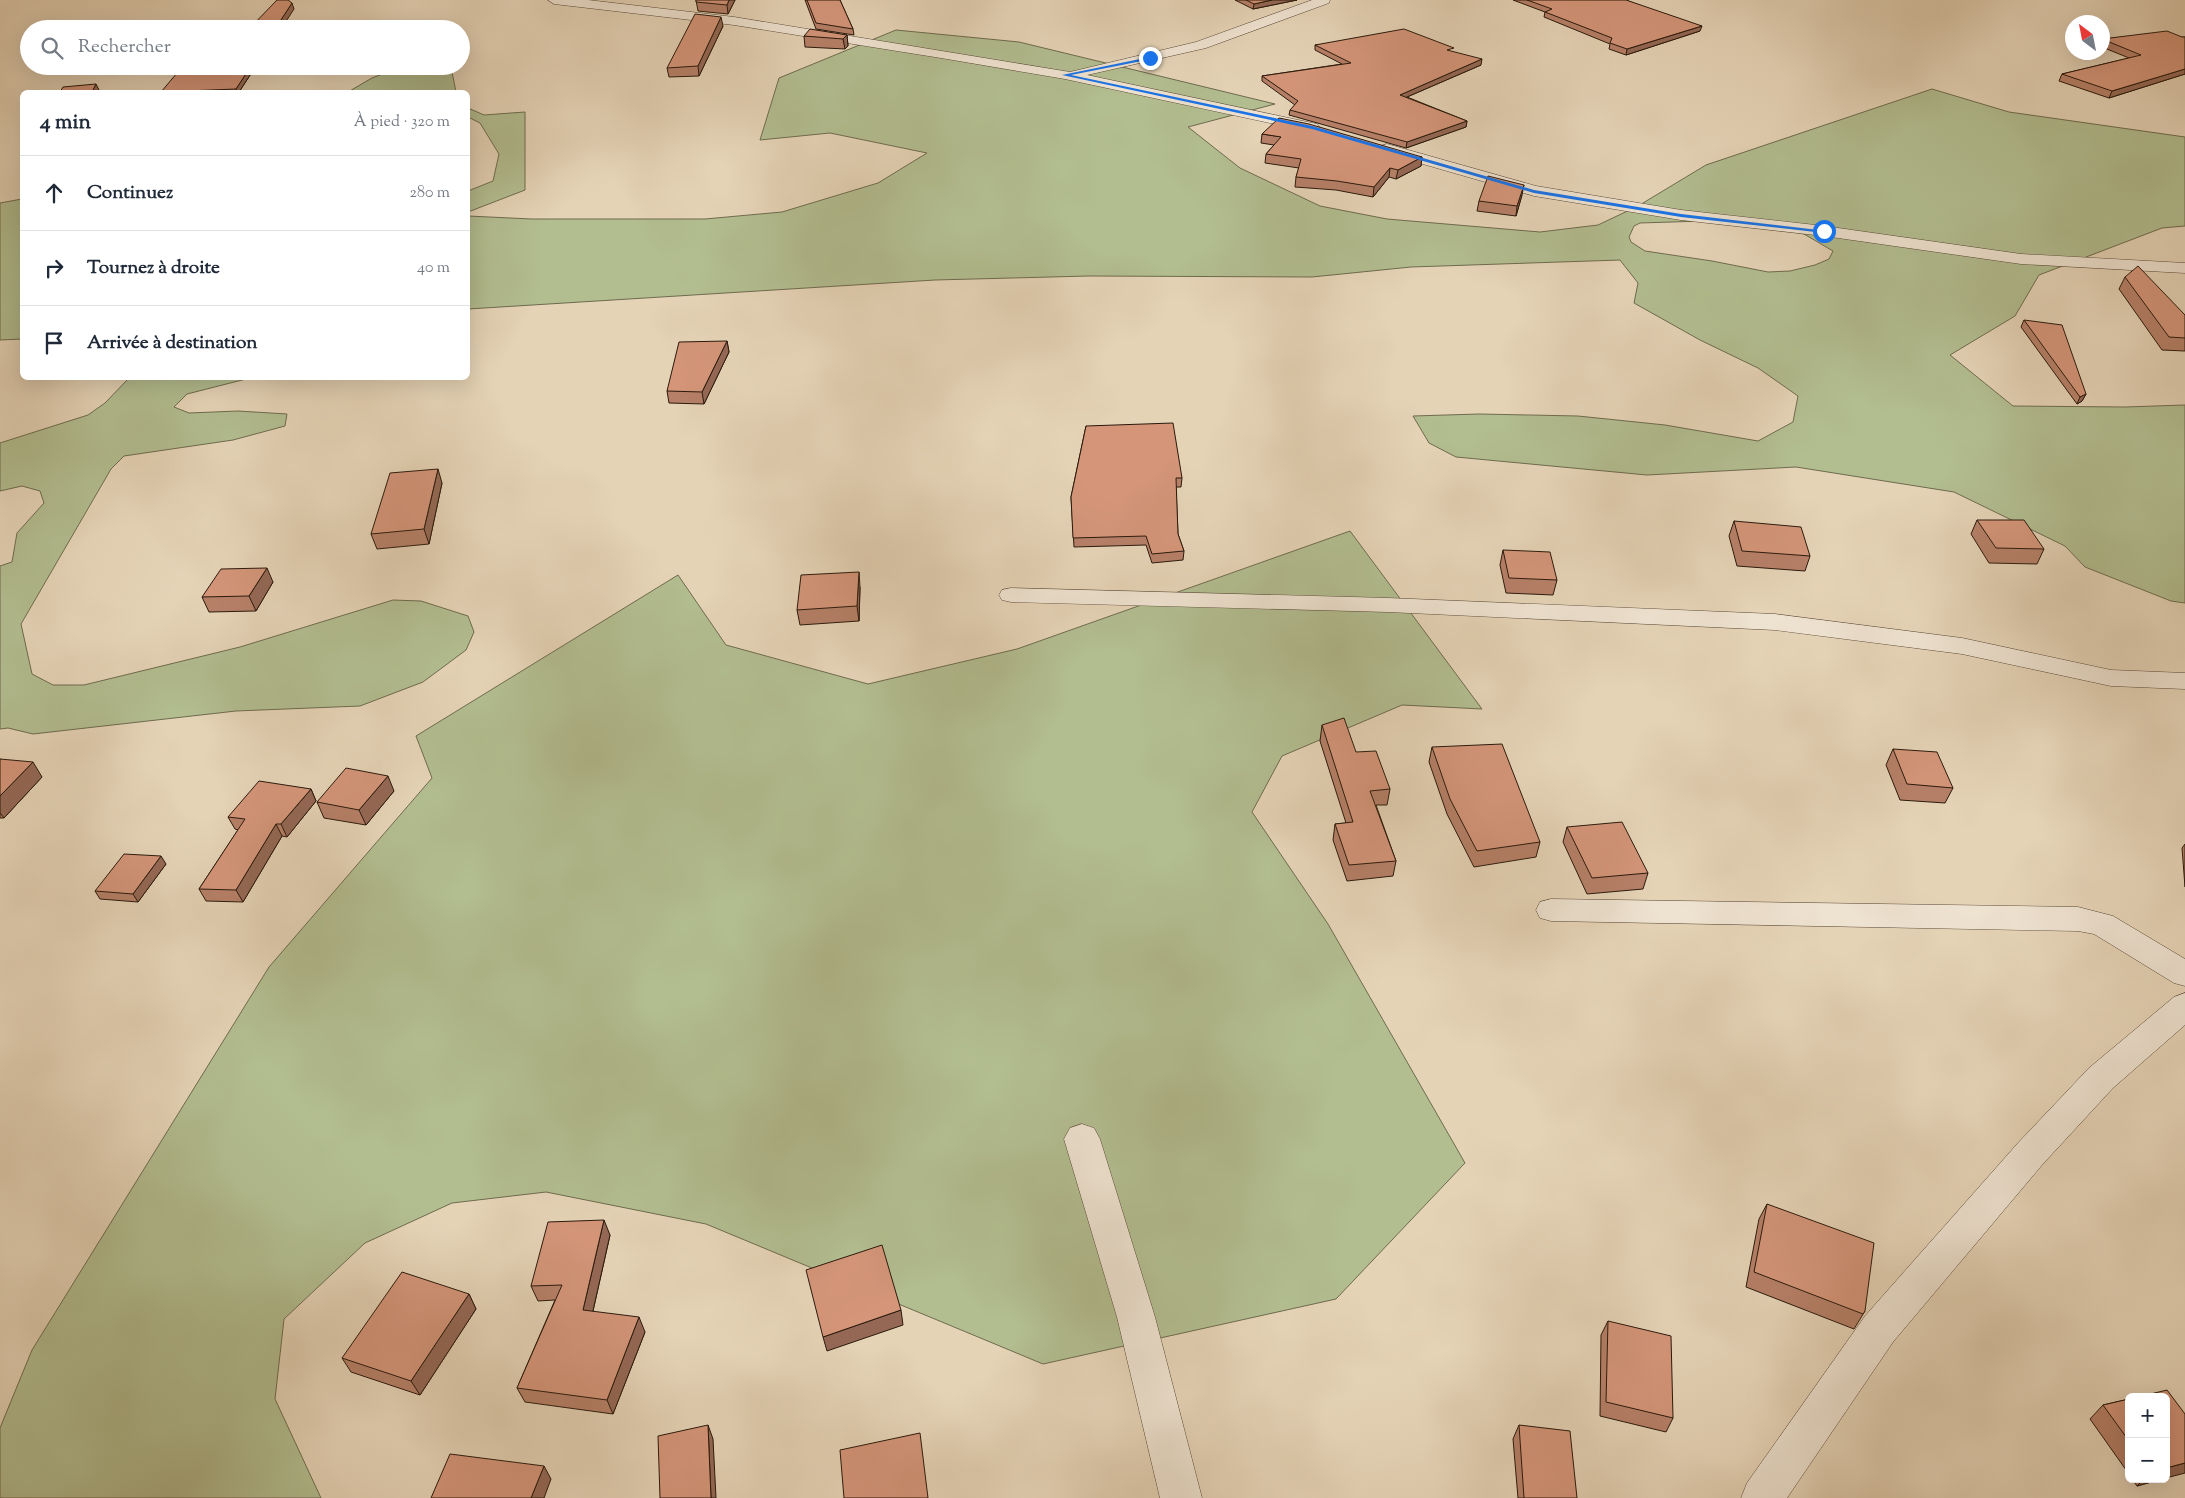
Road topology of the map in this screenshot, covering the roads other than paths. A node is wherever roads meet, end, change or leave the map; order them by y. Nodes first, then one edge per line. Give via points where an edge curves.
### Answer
1 (554, 0) edge
2 (1324, 0) edge
3 (1064, 75) junction
4 (1331, 133) edge
5 (1368, 144) edge
6 (2185, 268) edge
7 (1011, 595) dead end
8 (2185, 681) edge
9 (1551, 910) dead end
10 (2185, 974) edge
11 (2185, 1006) edge
12 (1082, 1139) dead end
13 (1181, 1498) edge
14 (1762, 1498) edge

1 - 3 street via 734,21
2 - 3 street via 1201,45
3 - 4 street
5 - 6 street via 1534,191 1644,210 2021,259
7 - 8 street via 1388,605 1775,622 1962,646 2111,678
9 - 10 street via 2078,919 2102,924
11 - 14 street via 2101,1078 2030,1154 1879,1329
12 - 13 street via 1136,1317

